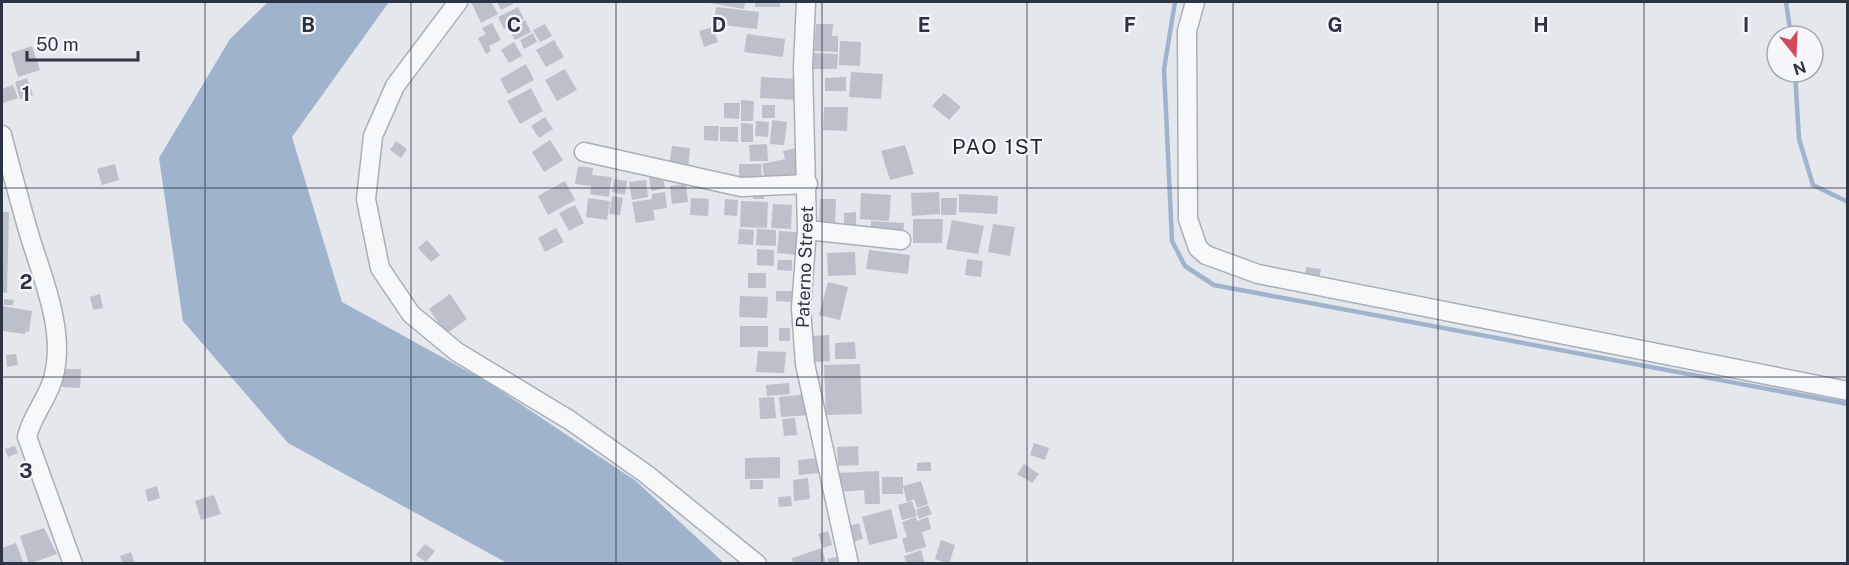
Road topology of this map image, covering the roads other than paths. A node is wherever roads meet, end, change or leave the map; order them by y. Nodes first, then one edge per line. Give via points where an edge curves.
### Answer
1 (458, 2) edge
2 (806, 2) edge
3 (1195, 2) edge
4 (2, 135) edge
5 (584, 152) dead end
6 (808, 184) junction
7 (807, 230) junction
8 (901, 240) dead end
9 (1848, 391) edge
10 (73, 564) edge
11 (757, 564) edge
12 (849, 564) edge

1 - 11 street via 395,86 373,136 366,199 380,268 411,314 457,352 571,421 646,474
2 - 6 street, Paterno Street via 803,66
3 - 9 street via 1187,31 1186,196 1191,233 1206,255 1258,274
4 - 10 street via 45,285 57,345 55,374 48,395 29,424 27,437
5 - 6 street via 741,187
6 - 7 street, Paterno Street
7 - 8 street
7 - 12 street, Paterno Street via 801,308 805,364

